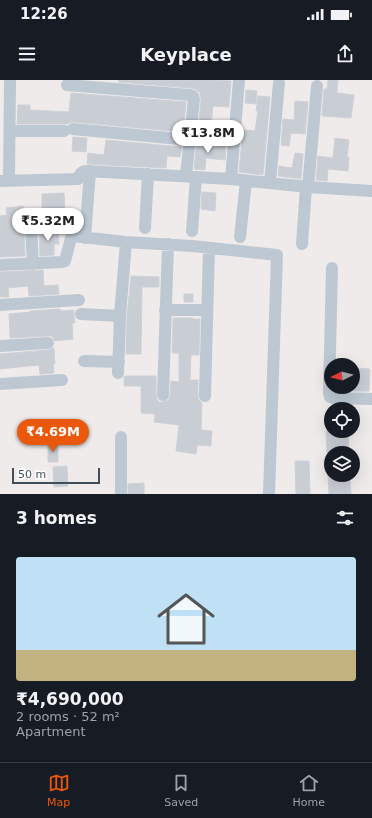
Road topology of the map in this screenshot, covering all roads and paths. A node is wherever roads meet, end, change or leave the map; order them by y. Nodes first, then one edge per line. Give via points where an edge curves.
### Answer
1 (239, 80) edge
2 (7, 81) edge
3 (279, 83) dead end
4 (67, 85) dead end
5 (317, 86) dead end
6 (7, 128) edge
7 (190, 140) junction
8 (90, 171) junction
9 (148, 174) junction
10 (191, 177) junction
11 (231, 179) junction
12 (5, 180) edge
13 (246, 181) junction
14 (270, 182) junction
15 (307, 187) junction
16 (372, 191) edge
17 (31, 227) dead end
18 (146, 228) dead end
19 (192, 231) dead end
20 (240, 237) dead end
21 (86, 238) junction
22 (126, 242) junction
23 (168, 244) junction
24 (302, 244) dead end
25 (209, 248) junction
26 (34, 264) junction
27 (0, 265) edge
28 (332, 268) dead end
29 (79, 300) dead end
30 (0, 305) edge
31 (166, 310) junction
32 (207, 310) junction
33 (81, 314) dead end
34 (120, 316) junction
35 (48, 343) dead end
36 (0, 346) edge
37 (84, 361) dead end
38 (62, 380) dead end
39 (0, 384) edge
40 (163, 395) dead end
41 (205, 396) dead end
42 (372, 398) edge
43 (121, 437) dead end
44 (121, 494) edge
45 (269, 494) edge

1 - 11 street
2 - 6 street
3 - 14 street
4 - 7 street via 189,94 194,99
5 - 15 street
6 - 7 street via 69,130
6 - 12 street
7 - 10 street
8 - 9 street
8 - 12 street via 83,171 78,179
8 - 21 street
9 - 10 street
9 - 18 street
10 - 11 street
10 - 19 street
11 - 13 street
13 - 14 street
13 - 20 street
14 - 15 street
15 - 16 street
15 - 24 street
17 - 26 street
21 - 22 street
21 - 26 street via 71,238 65,261
22 - 23 street
22 - 34 street
23 - 25 street
23 - 31 street
25 - 32 street
25 - 45 street via 277,255
26 - 27 street
28 - 42 street via 330,397
29 - 30 street
31 - 32 street
31 - 40 street
32 - 41 street
33 - 34 street
34 - 37 street via 118,367
35 - 36 street
38 - 39 street
43 - 44 street

